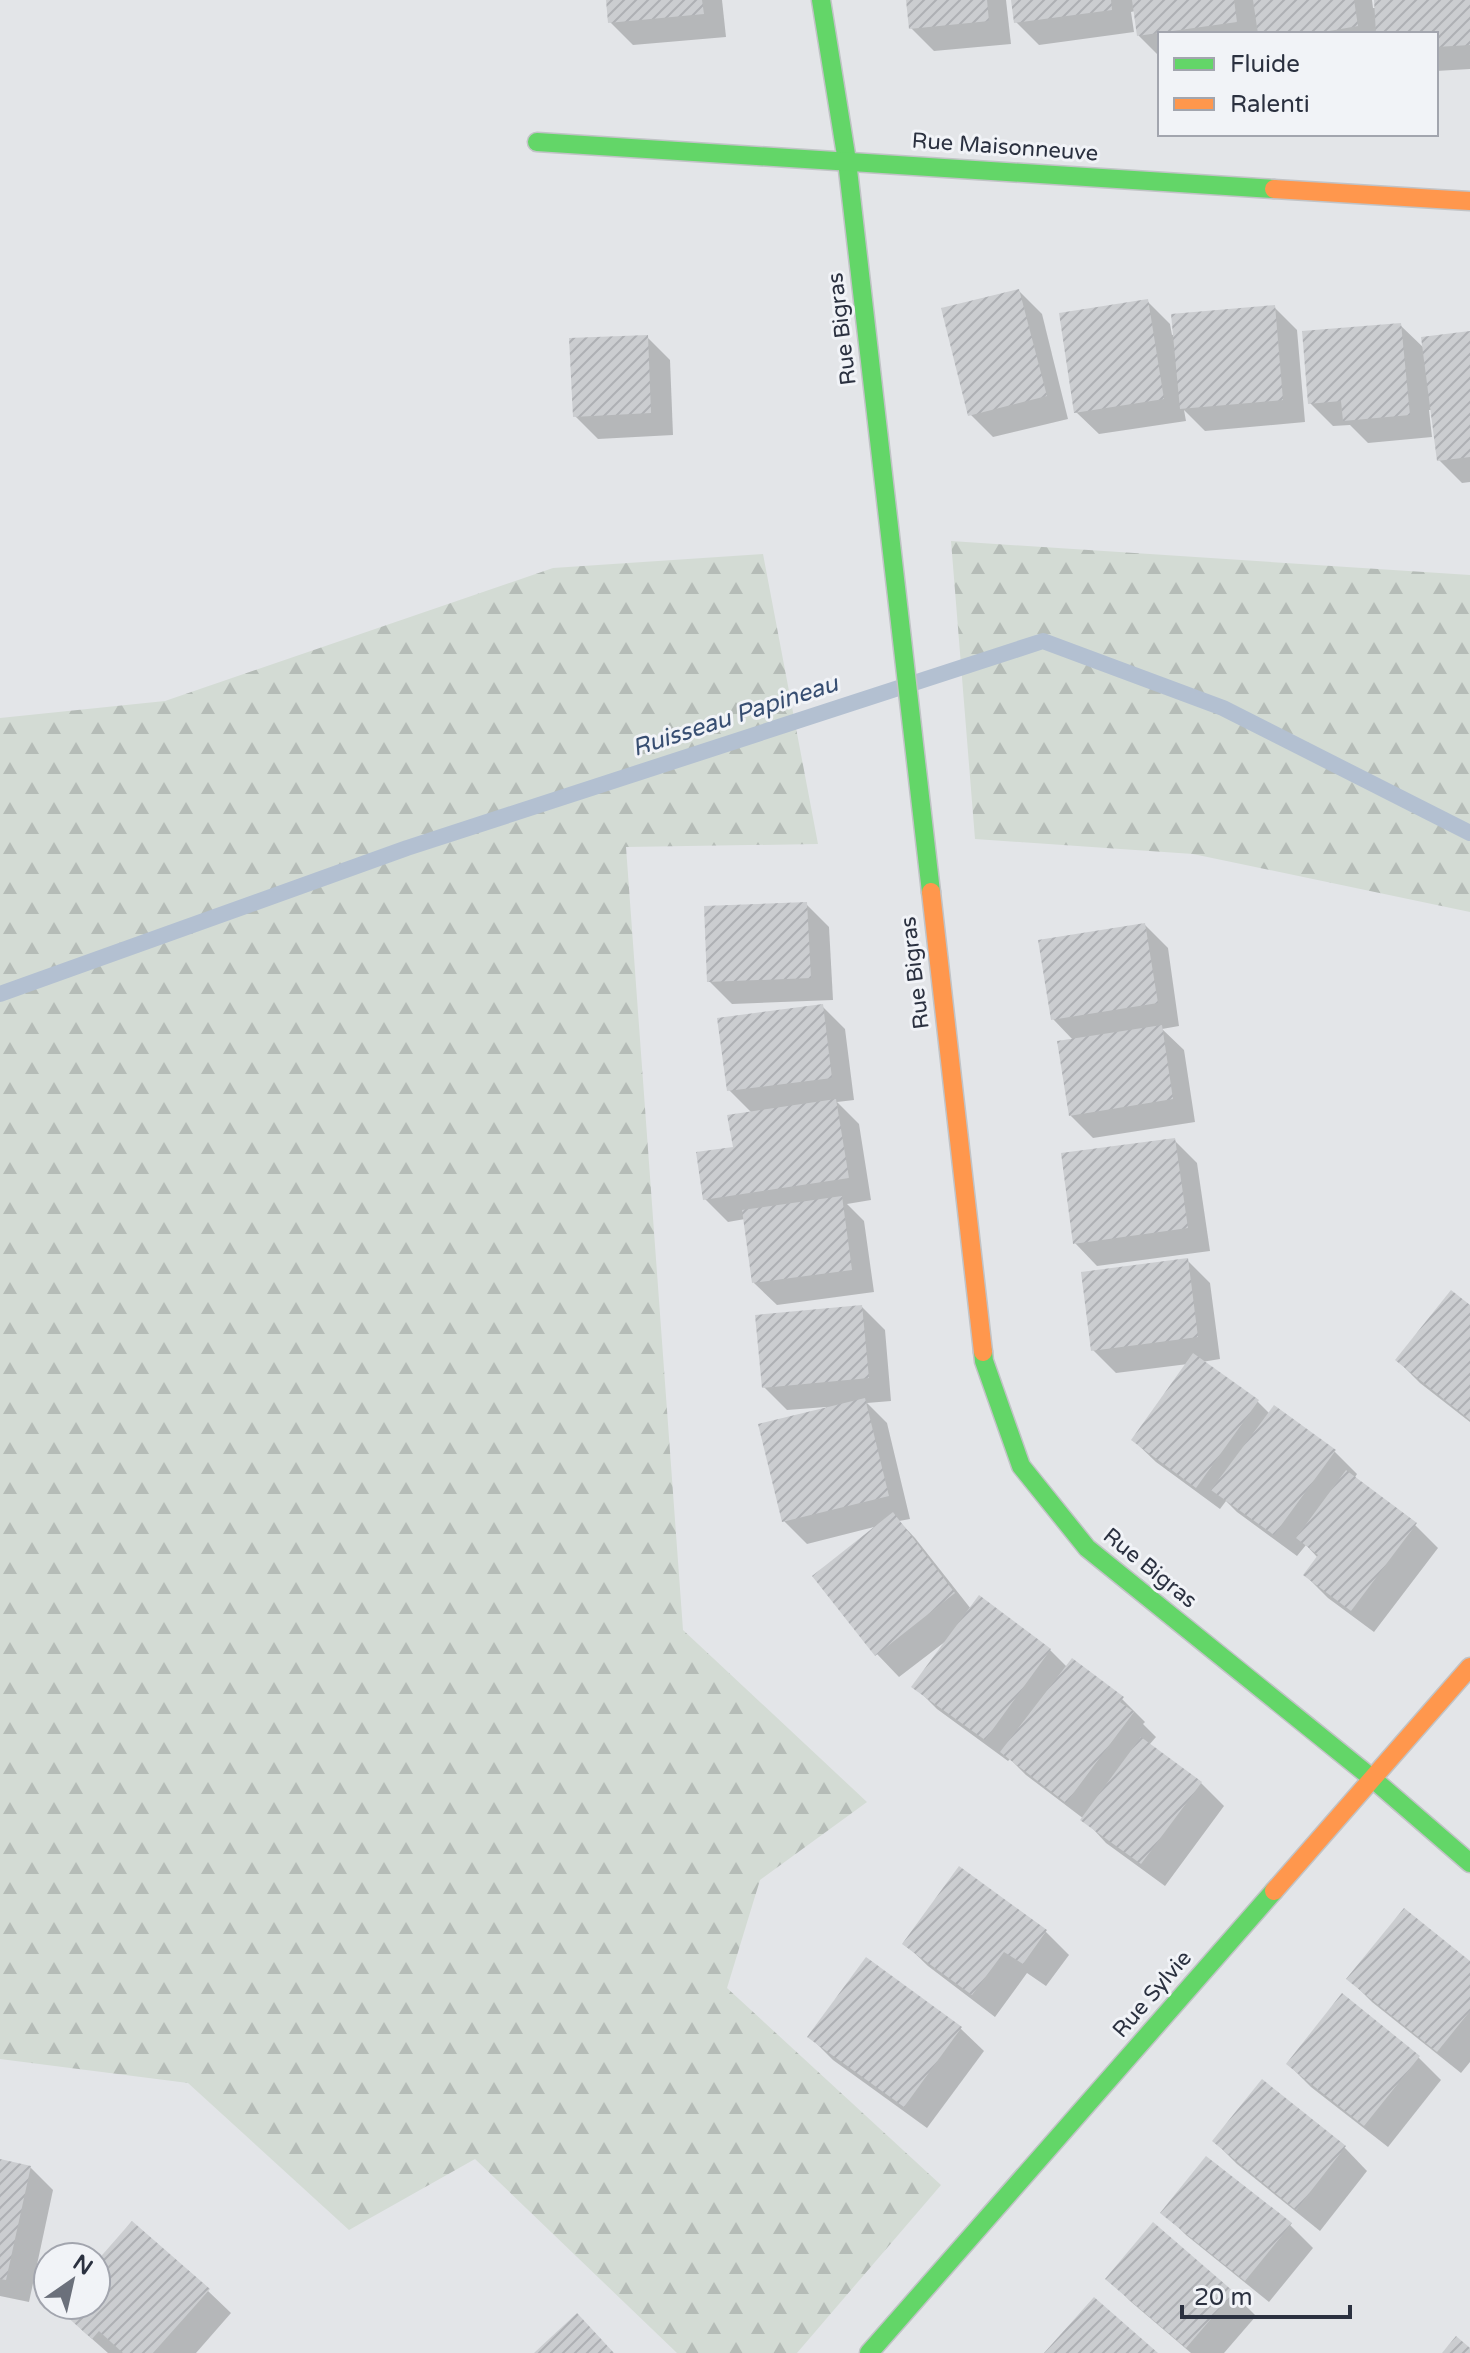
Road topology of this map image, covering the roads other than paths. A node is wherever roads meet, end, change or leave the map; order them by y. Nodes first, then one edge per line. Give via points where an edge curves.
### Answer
1 (821, 0) edge
2 (537, 142) dead end
3 (847, 161) junction
4 (1470, 201) edge
5 (1470, 1667) edge
6 (1373, 1779) junction
7 (1470, 1863) edge
8 (869, 2353) edge

1 - 3 street, Rue Bigras
2 - 3 street, Rue Maisonneuve
3 - 4 street, Rue Maisonneuve
3 - 6 street, Rue Bigras via 984,1361 1021,1466 1087,1548
5 - 6 street, Rue Sylvie
6 - 7 street, Rue Bigras
6 - 8 street, Rue Sylvie

